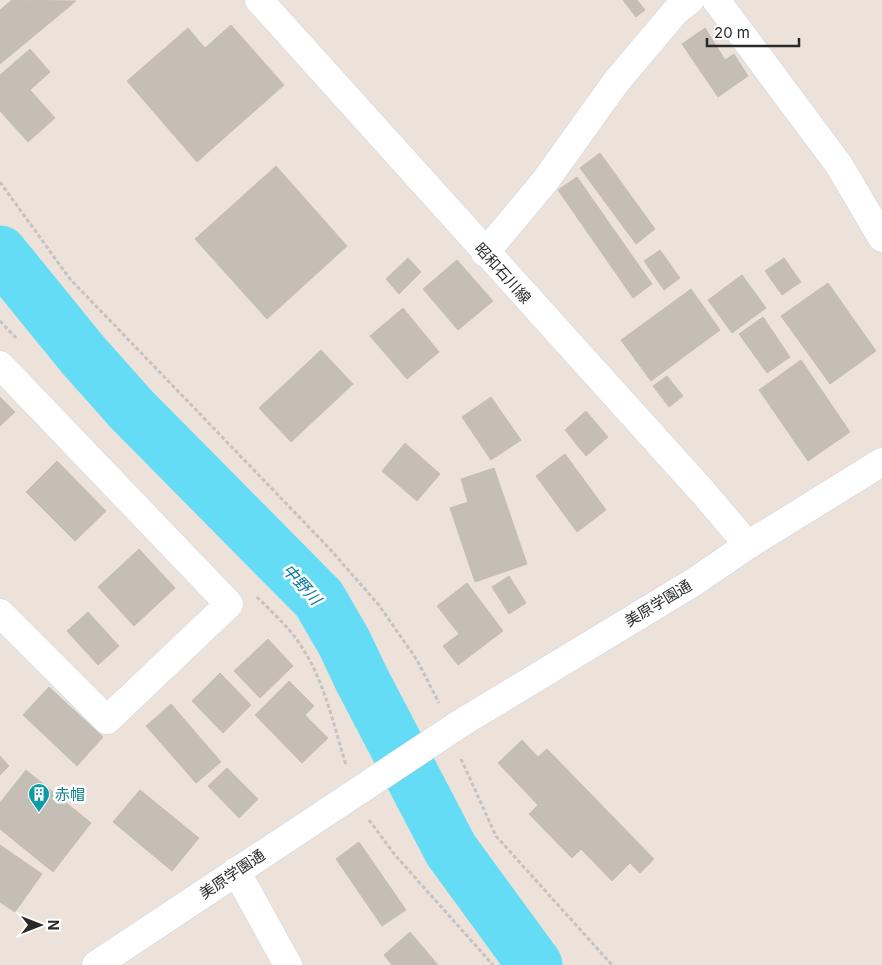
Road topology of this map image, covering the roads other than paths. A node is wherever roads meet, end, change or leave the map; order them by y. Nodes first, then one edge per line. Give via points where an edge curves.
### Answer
1 (258, 0) edge
2 (690, 0) edge
3 (716, 0) edge
4 (882, 238) edge
5 (485, 254) junction
6 (0, 366) edge
7 (881, 465) edge
8 (748, 545) junction
9 (4, 624) edge
10 (236, 871) junction
11 (96, 965) edge
12 (288, 965) edge

1 - 5 street, 昭和石川線
2 - 5 street via 675,12 616,82 545,181
3 - 4 street via 839,165
5 - 8 street, 昭和石川線
6 - 9 street via 229,604 107,720
7 - 8 street, 美原学園通
8 - 10 street, 美原学園通
10 - 11 street, 美原学園通
10 - 12 street

